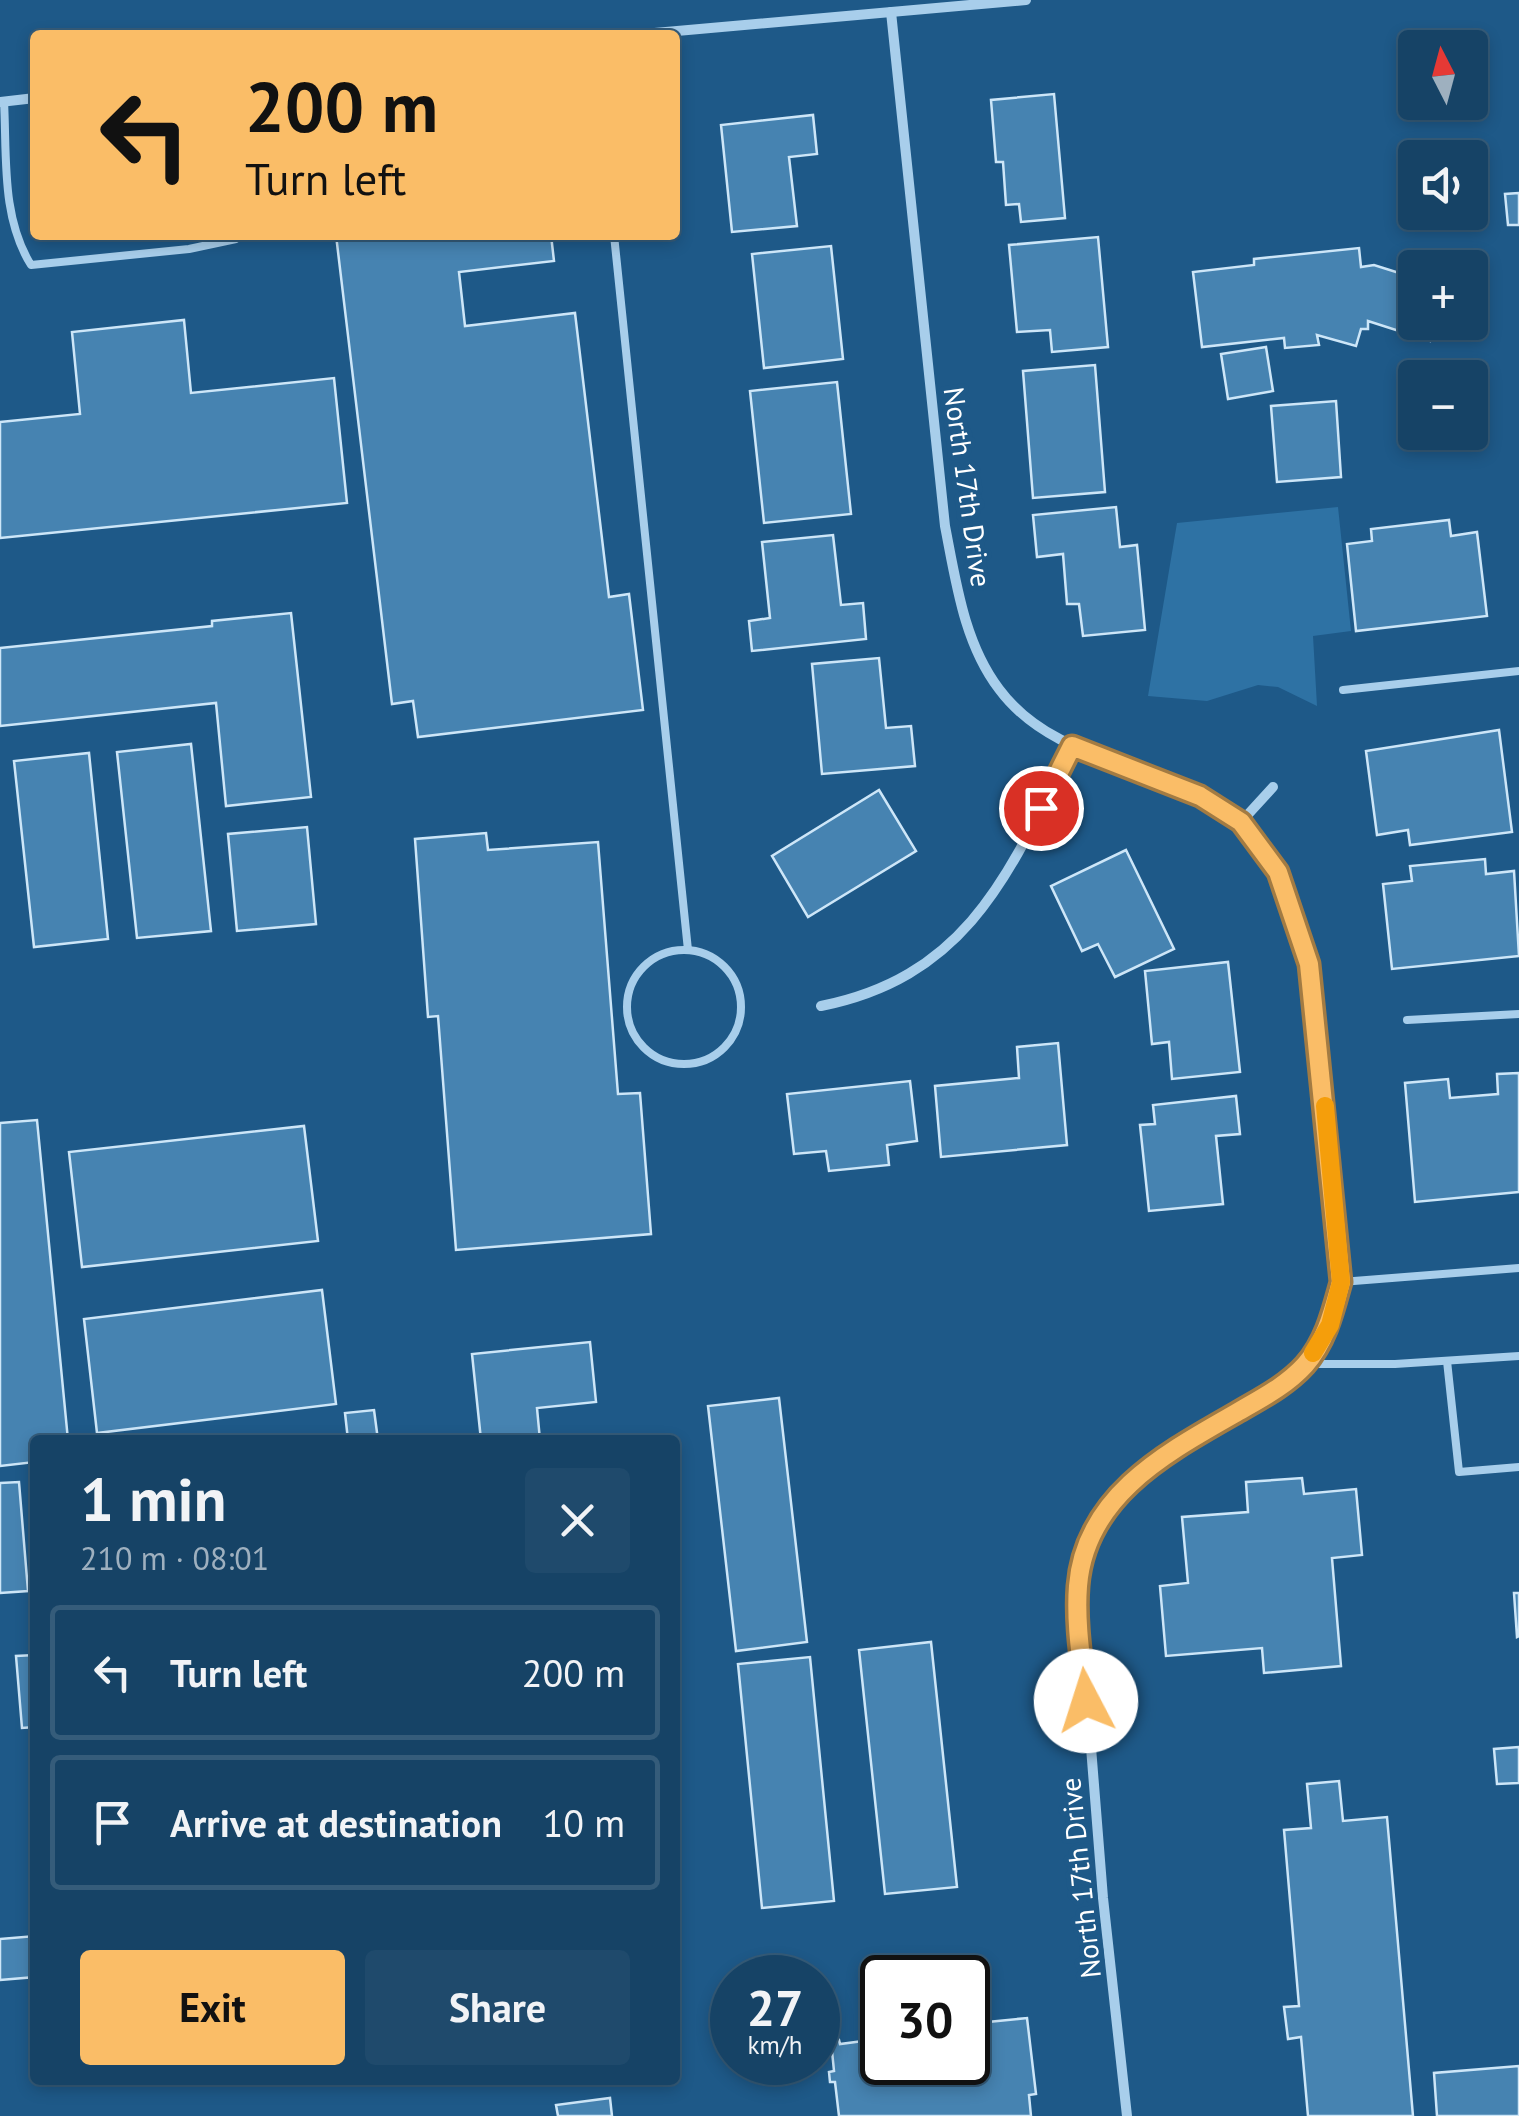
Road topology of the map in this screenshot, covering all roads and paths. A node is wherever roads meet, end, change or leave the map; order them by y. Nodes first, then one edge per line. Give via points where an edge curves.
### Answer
1 (1026, 0) edge
2 (891, 12) junction
3 (680, 31) edge
4 (30, 98) edge
5 (2, 101) edge
6 (231, 240) edge
7 (615, 240) edge
8 (1519, 670) edge
9 (1343, 690) dead end
10 (1072, 746) junction
11 (1273, 786) dead end
12 (1241, 822) junction
13 (688, 950) junction
14 (820, 1006) dead end
15 (1519, 1014) edge
16 (1407, 1020) dead end
17 (1519, 1268) edge
18 (1341, 1282) junction
19 (1519, 1356) edge
20 (1448, 1362) junction
21 (1306, 1364) junction
22 (1519, 1467) edge
23 (1127, 2116) edge

1 - 2 street
2 - 3 street
2 - 10 street, North 17th Drive via 945,526 958,590 974,644 1000,690 1036,726
4 - 5 street
5 - 6 lane via 9,210 16,242 31,265
7 - 13 lane
8 - 9 lane
10 - 12 street, North 17th Drive via 1200,796
10 - 14 street via 1012,866 948,948 868,995
11 - 12 street
12 - 18 street, North 17th Drive via 1278,872 1309,964
13 - 13 lane via 646,964 626,1004 641,1045 680,1065 722,1051 742,1011 728,969
15 - 16 lane
17 - 18 lane
18 - 21 street, North 17th Drive via 1330,1325
19 - 20 lane
20 - 21 lane
20 - 22 lane via 1459,1472
21 - 23 street, North 17th Drive via 1278,1389 1133,1478 1088,1541 1078,1584

